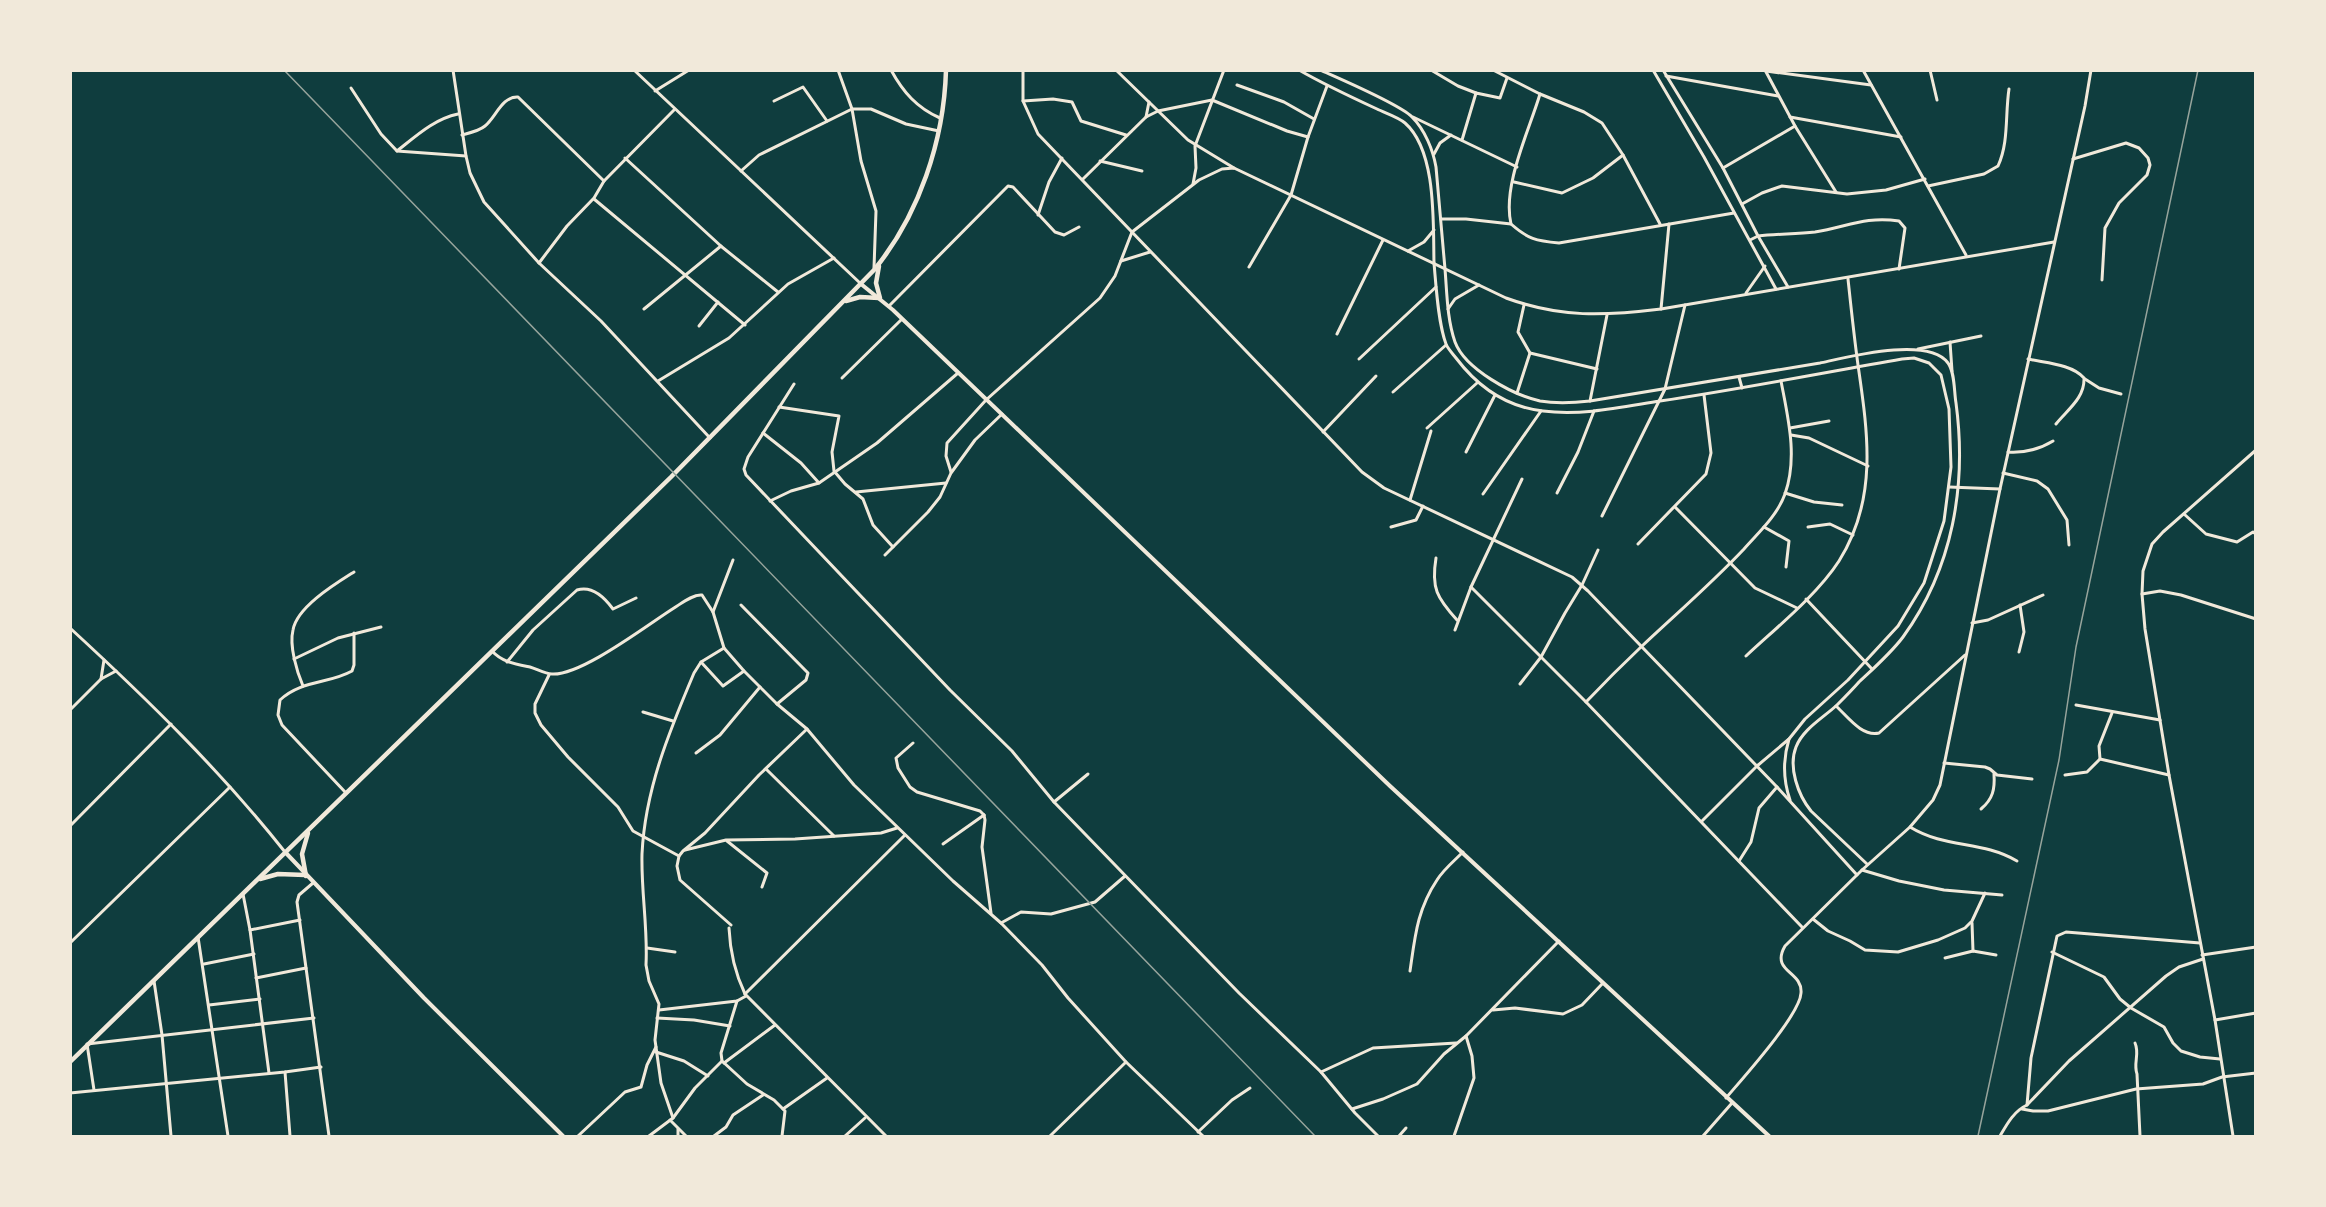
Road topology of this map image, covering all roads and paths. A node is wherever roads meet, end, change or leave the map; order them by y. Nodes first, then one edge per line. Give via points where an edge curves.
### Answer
1 (453, 70) edge
2 (634, 70) edge
3 (689, 70) edge
4 (838, 70) edge
5 (891, 70) edge
6 (946, 70) edge
7 (1023, 70) edge
8 (1116, 70) edge
9 (1224, 70) edge
10 (1299, 70) edge
11 (1320, 70) edge
12 (1334, 70) edge
13 (1431, 70) edge
14 (1493, 70) edge
15 (1653, 70) edge
16 (1663, 70) edge
17 (1863, 70) edge
18 (1930, 70) edge
19 (2091, 70) edge
20 (1766, 71) edge
21 (1332, 75) junction
22 (1666, 75) junction
23 (1506, 78) junction
24 (1237, 85) dead end
25 (1327, 86) junction
26 (1872, 86) junction
27 (351, 88) dead end
28 (2008, 89) dead end
29 (655, 91) junction
30 (1476, 93) junction
31 (1540, 94) junction
32 (1778, 96) junction
33 (1023, 100) junction
34 (1212, 100) junction
35 (1938, 100) dead end
36 (774, 101) dead end
37 (1149, 102) junction
38 (852, 109) junction
39 (674, 110) junction
40 (1158, 111) junction
41 (459, 114) junction
42 (1146, 117) junction
43 (1411, 117) junction
44 (1790, 117) junction
45 (940, 118) junction
46 (1314, 119) junction
47 (827, 121) junction
48 (1795, 126) junction
49 (939, 131) junction
50 (462, 135) junction
51 (1126, 135) junction
52 (1451, 135) junction
53 (1308, 137) junction
54 (1901, 137) junction
55 (1462, 141) junction
56 (1195, 146) junction
57 (397, 151) junction
58 (1434, 155) junction
59 (466, 156) junction
60 (1623, 156) junction
61 (625, 158) junction
62 (1062, 158) junction
63 (2073, 159) junction
64 (1100, 161) junction
65 (1517, 167) junction
66 (1234, 168) junction
67 (1723, 168) junction
68 (741, 171) junction
69 (1142, 171) dead end
70 (1083, 179) junction
71 (1924, 179) junction
72 (604, 181) junction
73 (1514, 182) junction
74 (1193, 184) junction
75 (1928, 186) junction
76 (1836, 192) junction
77 (1292, 195) junction
78 (594, 198) junction
79 (1742, 204) junction
80 (1734, 213) junction
81 (1038, 214) junction
82 (1441, 219) junction
83 (1511, 224) junction
84 (1660, 224) junction
85 (1669, 224) junction
86 (1079, 227) dead end
87 (1434, 230) junction
88 (1132, 232) junction
89 (1758, 236) junction
90 (1383, 240) junction
91 (1750, 240) junction
92 (2054, 242) junction
93 (721, 246) junction
94 (1408, 251) junction
95 (1150, 252) junction
96 (1966, 255) junction
97 (834, 258) junction
98 (1121, 261) junction
99 (1434, 262) junction
100 (538, 263) junction
101 (879, 263) junction
102 (1765, 266) junction
103 (1250, 267) dead end
104 (1445, 268) junction
105 (1899, 268) junction
106 (874, 270) junction
107 (685, 276) junction
108 (1848, 279) junction
109 (2102, 280) dead end
110 (861, 284) junction
111 (1479, 285) junction
112 (1436, 287) junction
113 (1788, 287) junction
114 (1776, 290) junction
115 (778, 292) junction
116 (1745, 295) junction
117 (879, 298) junction
118 (845, 301) junction
119 (718, 302) junction
120 (1524, 305) junction
121 (1685, 305) junction
122 (889, 306) junction
123 (644, 309) dead end
124 (1448, 309) junction
125 (1660, 309) junction
126 (1607, 315) junction
127 (902, 320) junction
128 (745, 325) junction
129 (699, 326) dead end
130 (1337, 334) dead end
131 (1981, 336) dead end
132 (1950, 342) junction
133 (1446, 345) junction
134 (1917, 349) junction
135 (1530, 353) junction
136 (1857, 355) junction
137 (1359, 359) dead end
138 (2028, 359) junction
139 (1858, 367) junction
140 (1597, 369) junction
141 (958, 373) junction
142 (1377, 376) dead end
143 (1739, 376) junction
144 (1952, 376) junction
145 (842, 378) dead end
146 (2084, 378) junction
147 (658, 381) junction
148 (1781, 381) junction
149 (1478, 383) junction
150 (794, 384) dead end
151 (1742, 388) junction
152 (1665, 389) junction
153 (1393, 392) dead end
154 (1516, 393) junction
155 (2121, 394) dead end
156 (1495, 395) junction
157 (1704, 395) junction
158 (986, 400) junction
159 (1590, 401) junction
160 (1657, 402) junction
161 (779, 407) junction
162 (1956, 408) junction
163 (1949, 409) junction
164 (1541, 411) junction
165 (1594, 411) junction
166 (1002, 414) junction
167 (1829, 421) dead end
168 (2056, 424) dead end
169 (1790, 428) junction
170 (1323, 432) junction
171 (763, 433) junction
172 (1791, 435) junction
173 (710, 438) junction
174 (2053, 441) dead end
175 (2256, 450) edge
176 (1466, 452) dead end
177 (2008, 452) junction
178 (1868, 466) junction
179 (834, 471) junction
180 (951, 473) junction
181 (2003, 473) junction
182 (1522, 479) dead end
183 (819, 483) junction
184 (946, 483) junction
185 (1949, 487) junction
186 (1959, 487) junction
187 (2000, 489) junction
188 (856, 492) junction
189 (1557, 493) dead end
190 (1785, 493) junction
191 (1483, 494) dead end
192 (1410, 500) junction
193 (770, 501) junction
194 (1842, 505) dead end
195 (1424, 506) junction
196 (1675, 507) junction
197 (2184, 514) junction
198 (1602, 516) dead end
199 (1391, 527) dead end
200 (1764, 527) junction
201 (1808, 527) dead end
202 (2256, 534) edge
203 (1853, 535) junction
204 (1494, 540) junction
205 (1638, 544) dead end
206 (2068, 545) dead end
207 (893, 547) junction
208 (1598, 550) dead end
209 (885, 555) dead end
210 (1436, 558) dead end
211 (733, 560) dead end
212 (1731, 563) junction
213 (1786, 567) dead end
214 (354, 572) dead end
215 (1582, 585) junction
216 (1471, 587) junction
217 (2142, 594) junction
218 (2043, 595) dead end
219 (636, 598) dead end
220 (1806, 599) junction
221 (741, 605) dead end
222 (2020, 605) junction
223 (1797, 608) junction
224 (713, 612) junction
225 (2256, 619) edge
226 (1457, 620) junction
227 (1971, 623) junction
228 (381, 627) dead end
229 (70, 628) edge
230 (1455, 630) dead end
231 (354, 633) junction
232 (1641, 647) junction
233 (724, 648) junction
234 (492, 651) junction
235 (2019, 652) dead end
236 (1965, 655) junction
237 (1746, 656) dead end
238 (1541, 657) junction
239 (104, 659) junction
240 (294, 659) junction
241 (507, 662) junction
242 (701, 662) junction
243 (1865, 662) junction
244 (1872, 669) junction
245 (116, 671) junction
246 (744, 671) junction
247 (549, 675) junction
248 (101, 679) junction
249 (1520, 684) dead end
250 (303, 686) junction
251 (760, 687) junction
252 (1586, 702) junction
253 (777, 704) junction
254 (2076, 705) dead end
255 (1836, 706) junction
256 (70, 710) edge
257 (643, 712) dead end
258 (2112, 712) junction
259 (1805, 719) junction
260 (2160, 720) junction
261 (674, 721) junction
262 (171, 724) junction
263 (1811, 726) junction
264 (807, 729) junction
265 (1790, 739) junction
266 (913, 743) dead end
267 (696, 753) dead end
268 (2100, 759) junction
269 (1944, 763) junction
270 (1757, 766) junction
271 (766, 769) junction
272 (1088, 774) dead end
273 (1994, 774) junction
274 (2169, 775) junction
275 (2065, 776) dead end
276 (2032, 779) dead end
277 (230, 787) junction
278 (1777, 787) junction
279 (346, 793) junction
280 (1054, 802) junction
281 (1791, 802) junction
282 (1981, 808) dead end
283 (984, 815) junction
284 (1702, 821) junction
285 (70, 826) edge
286 (1910, 827) junction
287 (897, 828) junction
288 (309, 831) junction
289 (905, 835) junction
290 (644, 836) junction
291 (834, 836) junction
292 (726, 840) junction
293 (943, 844) dead end
294 (683, 851) junction
295 (1463, 852) junction
296 (286, 853) junction
297 (679, 856) junction
298 (1739, 861) junction
299 (2017, 861) dead end
300 (1867, 864) junction
301 (1862, 870) junction
302 (1857, 874) junction
303 (1126, 875) junction
304 (306, 876) junction
305 (259, 879) junction
306 (313, 883) junction
307 (762, 887) dead end
308 (243, 893) junction
309 (1985, 893) junction
310 (2002, 895) dead end
311 (991, 915) junction
312 (1813, 919) junction
313 (300, 920) junction
314 (1972, 921) junction
315 (1001, 923) junction
316 (1802, 927) junction
317 (250, 930) junction
318 (198, 937) junction
319 (1559, 941) junction
320 (70, 943) edge
321 (2200, 943) junction
322 (2256, 947) edge
323 (647, 948) junction
324 (1973, 951) junction
325 (675, 952) dead end
326 (2052, 952) junction
327 (254, 954) junction
328 (1996, 955) dead end
329 (2202, 957) junction
330 (1945, 958) dead end
331 (204, 964) junction
332 (306, 968) junction
333 (1410, 971) dead end
334 (256, 978) junction
335 (154, 981) junction
336 (1604, 982) junction
337 (745, 995) junction
338 (260, 999) junction
339 (737, 1001) junction
340 (209, 1005) junction
341 (2131, 1008) junction
342 (659, 1010) junction
343 (1491, 1011) junction
344 (2256, 1013) edge
345 (314, 1018) junction
346 (657, 1018) junction
347 (2215, 1020) junction
348 (262, 1025) junction
349 (775, 1025) junction
350 (730, 1026) junction
351 (212, 1031) junction
352 (162, 1035) junction
353 (1467, 1036) junction
354 (1458, 1043) junction
355 (2135, 1043) dead end
356 (87, 1044) junction
357 (656, 1049) junction
358 (2220, 1059) junction
359 (70, 1062) edge
360 (723, 1062) junction
361 (1126, 1062) junction
362 (321, 1066) junction
363 (285, 1072) junction
364 (1321, 1072) junction
365 (2256, 1072) edge
366 (269, 1073) junction
367 (708, 1076) junction
368 (2222, 1077) junction
369 (218, 1078) junction
370 (827, 1078) junction
371 (165, 1083) junction
372 (1250, 1088) dead end
373 (2136, 1089) junction
374 (94, 1090) junction
375 (70, 1093) edge
376 (763, 1095) junction
377 (1726, 1098) junction
378 (1732, 1103) junction
379 (2027, 1105) junction
380 (2021, 1108) junction
381 (783, 1109) junction
382 (1352, 1109) junction
383 (865, 1118) junction
384 (671, 1119) junction
385 (1406, 1128) dead end
386 (678, 1130) junction
387 (1198, 1132) junction
388 (170, 1136) edge
389 (228, 1137) edge
390 (290, 1137) edge
391 (329, 1137) edge
392 (564, 1137) edge
393 (578, 1137) edge
394 (649, 1137) edge
395 (678, 1137) edge
396 (686, 1137) edge
397 (714, 1137) edge
398 (782, 1137) edge
399 (845, 1137) edge
400 (886, 1137) edge
401 (1050, 1137) edge
402 (1203, 1137) edge
403 (1378, 1137) edge
404 (1399, 1137) edge
405 (1454, 1137) edge
406 (1703, 1137) edge
407 (1769, 1137) edge
408 (2000, 1137) edge
409 (2140, 1137) edge
410 (2233, 1137) edge

1 - 41 street
2 - 29 street
3 - 29 street
4 - 38 street
5 - 45 street via 907,96
6 - 45 main road
7 - 33 street
8 - 37 street
9 - 34 street
10 - 25 street
11 - 21 street
12 - 21 street
13 - 30 street
14 - 23 street
15 - 80 street
16 - 22 street
17 - 26 street
18 - 35 street
19 - 63 street
20 - 26 street
20 - 32 street
21 - 43 street
22 - 32 street
22 - 67 street
23 - 30 street via 1501,97
23 - 31 street
24 - 46 street via 1284,102
25 - 46 street
25 - 87 street via 1405,123 1422,148
26 - 54 street
27 - 57 street
28 - 75 street via 2005,142 1998,166 1984,174
29 - 39 street
30 - 55 street
31 - 60 street via 1602,123
31 - 65 street
32 - 44 street
33 - 51 street via 1072,102 1081,122
33 - 62 street via 1038,134
34 - 40 street
34 - 53 street
34 - 56 street
36 - 47 street via 803,87
37 - 40 street
37 - 42 street
38 - 47 street
38 - 49 street via 871,109 906,124
38 - 106 street via 861,161 876,211
39 - 61 street
39 - 68 street
40 - 42 street
40 - 56 street
41 - 50 street
41 - 57 street via 435,122
42 - 51 street
43 - 52 street
43 - 58 street
44 - 48 street
44 - 54 street
45 - 49 main road
46 - 53 street
47 - 68 street via 759,155
48 - 67 street
48 - 76 street
49 - 101 main road via 914,205
50 - 59 street
50 - 72 street via 485,126 506,100 518,97
51 - 64 street
52 - 55 street
52 - 58 street via 1440,143
53 - 77 street
54 - 71 street
55 - 65 street
56 - 66 street
56 - 74 street
57 - 59 street
58 - 82 street
59 - 100 street via 484,202
60 - 73 street via 1593,178 1562,193
60 - 84 street
61 - 72 street
61 - 93 street
62 - 70 street
62 - 81 street
63 - 92 street
63 - 109 street via 2126,143 2139,148 2150,165 2147,176 2119,203 2105,228
64 - 69 street
64 - 70 street
65 - 73 street
66 - 74 street via 1211,173
66 - 77 street
67 - 79 street
68 - 97 street
70 - 88 street
71 - 75 street
71 - 76 street via 1868,193
72 - 78 street
73 - 83 street via 1509,203
74 - 88 street
75 - 96 street
76 - 79 street via 1782,186
77 - 90 street
77 - 103 street
78 - 100 street
78 - 107 street
79 - 89 street
80 - 85 street
80 - 91 street
81 - 86 street via 1059,234 1069,234
81 - 122 street via 1008,186
82 - 83 street
82 - 104 street
83 - 84 street via 1536,241 1559,243
84 - 85 street
85 - 125 street
87 - 94 street via 1424,242
87 - 99 street
88 - 95 street
88 - 98 street
89 - 91 street
89 - 105 street via 1815,231 1880,218 1899,221 1905,228
89 - 113 street
90 - 94 street
90 - 130 street
91 - 102 street
92 - 96 street
92 - 138 street
93 - 107 street
93 - 115 street
94 - 99 street
95 - 98 street
95 - 170 street
96 - 105 street
97 - 110 street
97 - 115 street
98 - 158 street via 1100,298
99 - 104 street
99 - 112 street
100 - 147 street
101 - 106 main road
101 - 117 main road
102 - 114 street
102 - 116 street
104 - 111 street
104 - 124 street
105 - 108 street
106 - 110 main road
107 - 119 street
107 - 123 street
108 - 113 street
108 - 136 street
110 - 117 main road
110 - 118 main road
111 - 120 street
111 - 124 street via 1455,299
112 - 133 street
112 - 137 street
113 - 114 street
114 - 116 street
115 - 128 street
116 - 121 street
117 - 118 main road
117 - 122 main road
118 - 173 main road
119 - 128 street
119 - 129 street
120 - 126 street
120 - 135 street via 1518,332
121 - 125 street
121 - 152 street
122 - 127 main road
124 - 154 street via 1460,351 1488,378
125 - 126 street
126 - 140 street
127 - 141 main road
127 - 145 street
128 - 147 street
131 - 132 street
132 - 134 street
132 - 144 street
133 - 149 street
133 - 153 street
134 - 136 street
134 - 144 street via 1948,363
135 - 140 street
135 - 154 street
136 - 139 street
136 - 143 street
138 - 146 street via 2068,368
138 - 177 street
139 - 148 street
139 - 163 street via 1914,358 1929,363 1941,375
139 - 178 street via 1867,423
140 - 159 street
141 - 158 main road
141 - 179 street via 877,442
142 - 170 street
143 - 151 street
143 - 152 street
144 - 162 street
146 - 155 street via 2099,388
146 - 168 street via 2076,403
147 - 173 street
148 - 151 street
148 - 169 street
149 - 156 street
149 - 192 street via 1429,430
150 - 161 street
151 - 157 street
152 - 159 street
152 - 160 street
154 - 159 street via 1542,402
156 - 164 street
156 - 176 street
157 - 160 street
157 - 196 street via 1710,465
158 - 166 main road
158 - 180 street via 947,443
160 - 165 street
160 - 198 street
161 - 171 street
161 - 179 street via 838,416 832,452
162 - 163 street
162 - 186 street via 1961,460
163 - 185 street
164 - 165 street
164 - 191 street
165 - 189 street
166 - 180 street via 975,440
166 - 295 main road
167 - 169 street
169 - 172 street
170 - 192 street via 1362,472
171 - 183 street
171 - 193 street via 744,469
172 - 178 street via 1809,438
172 - 190 street via 1791,468
173 - 234 main road
174 - 177 street via 2027,451
175 - 197 street
177 - 181 street
178 - 203 street via 1863,505
179 - 183 street
179 - 188 street
180 - 184 street
181 - 187 street
181 - 206 street via 2037,481 2048,489 2067,520
182 - 204 street
183 - 193 street
184 - 188 street
184 - 207 street via 928,512
185 - 186 street
185 - 243 street via 1944,521 1924,583 1898,626
186 - 187 street
186 - 244 street via 1952,528 1926,599 1903,637
187 - 227 street
188 - 207 street via 866,504 873,525
190 - 194 street
190 - 200 street
192 - 195 street
193 - 280 street via 1005,744
195 - 199 street via 1416,520
195 - 204 street
196 - 205 street
196 - 212 street
197 - 202 street via 2206,534 2236,542
197 - 217 street via 2152,544 2145,562
200 - 212 street
200 - 213 street via 1789,541
201 - 203 street via 1830,524
203 - 220 street via 1838,562
204 - 215 street
204 - 216 street
207 - 209 street
208 - 215 street
210 - 226 street via 1433,586
211 - 224 street
212 - 223 street via 1755,588
212 - 232 street
214 - 240 street via 307,607 292,634
215 - 232 street
215 - 238 street
216 - 226 street
216 - 238 street
217 - 225 street via 2160,591 2181,595
217 - 260 street
218 - 222 street
219 - 241 street via 613,609 603,596 584,588 577,590 533,630
220 - 223 street
220 - 243 street
221 - 253 street via 808,673 806,680
222 - 227 street via 1988,620
222 - 235 street via 2025,632
223 - 237 street
224 - 233 street
224 - 247 street via 702,594 697,594 595,660
226 - 230 street
227 - 236 street
228 - 231 street
229 - 239 street
231 - 240 street
231 - 250 street via 352,671
232 - 252 street
232 - 270 street
233 - 242 street
233 - 246 street
234 - 241 street
234 - 279 main road
236 - 255 street via 1879,733 1864,732
236 - 269 street
238 - 249 street
238 - 252 street
239 - 245 street
239 - 248 street
240 - 250 street
241 - 247 street
242 - 246 street via 722,686
242 - 261 street
243 - 244 street
243 - 259 street
244 - 255 street
245 - 248 street
245 - 262 street
246 - 251 street
247 - 290 street via 535,704 541,725 618,807 633,831
248 - 256 street
250 - 279 street via 280,700 278,715
251 - 253 street
251 - 267 street via 720,735
252 - 284 street
253 - 264 street
254 - 258 street
255 - 263 street
257 - 261 street
258 - 260 street
258 - 268 street via 2099,746
259 - 263 street
259 - 265 street
260 - 274 street
261 - 290 street via 650,792
262 - 277 street
262 - 285 street
263 - 300 street via 1794,753 1798,789 1811,811
264 - 271 street
264 - 287 street
265 - 270 street
265 - 281 street via 1784,774
266 - 283 street via 896,758 910,787 923,796
268 - 274 street
268 - 275 street via 2087,772
269 - 273 street via 1985,767
269 - 286 street via 1933,800
270 - 278 street
270 - 284 street
271 - 291 street
271 - 294 street
272 - 280 street
273 - 276 street
273 - 282 street via 1993,794
274 - 321 street
277 - 296 street
277 - 320 street
278 - 281 street
278 - 298 street via 1761,804 1751,842
279 - 288 main road
280 - 303 street
281 - 302 street
283 - 293 street
283 - 311 street via 982,847
284 - 298 street
286 - 299 street via 1938,841 1996,851
286 - 300 street
287 - 289 street
287 - 291 street
288 - 296 main road
288 - 304 main road via 302,854
289 - 311 street
289 - 337 street
290 - 297 street
290 - 323 street
291 - 292 street
292 - 294 street
292 - 307 street via 767,873
294 - 297 street
295 - 319 main road
295 - 333 street via 1436,880 1423,906 1413,937
296 - 304 main road
296 - 305 main road
297 - 337 street via 680,880 730,927 733,959
298 - 316 street
300 - 301 street
301 - 302 street
301 - 309 street via 1944,890
302 - 312 street
303 - 315 street via 1095,902 1051,914 1021,912
303 - 364 street
304 - 305 main road via 278,874
304 - 306 main road
305 - 308 main road
306 - 313 street via 299,895
306 - 392 main road
308 - 317 street
308 - 318 main road
309 - 310 street
309 - 314 street
311 - 315 street
312 - 314 street via 1865,950 1899,952 1959,932
312 - 316 street
313 - 317 street
313 - 332 street
314 - 324 street
315 - 361 street
316 - 377 street via 1780,958 1800,983 1801,996 1770,1046
317 - 327 street
318 - 331 street
318 - 335 main road
319 - 336 main road
319 - 343 street
321 - 326 street via 2066,932 2057,936
321 - 329 street
322 - 329 street
323 - 325 street
323 - 342 street via 647,974
324 - 328 street
324 - 330 street
326 - 341 street via 2104,977
326 - 379 street via 2031,1058
327 - 331 street
327 - 334 street
329 - 341 street via 2179,967
329 - 347 street
331 - 340 street
332 - 334 street
332 - 345 street
334 - 338 street
335 - 352 street
335 - 356 main road
336 - 343 street via 1582,1005 1563,1014 1515,1008
336 - 377 main road
337 - 339 street
337 - 349 street
338 - 340 street
338 - 348 street
339 - 342 street
339 - 350 street
340 - 351 street
341 - 358 street via 2164,1027 2181,1051
341 - 379 street via 2069,1060
342 - 346 street
343 - 353 street
344 - 347 street
345 - 348 street
345 - 362 street
346 - 350 street
346 - 357 street
347 - 358 street
348 - 351 street
348 - 366 street
349 - 360 street
349 - 370 street
350 - 360 street via 721,1055
351 - 352 street
351 - 369 street
352 - 356 street
352 - 371 street
353 - 354 street
353 - 405 street via 1474,1078
354 - 364 street via 1373,1048
354 - 382 street via 1417,1084
355 - 373 street
356 - 359 main road
356 - 374 street
357 - 367 street
357 - 384 street
357 - 393 street via 641,1087 625,1092
358 - 368 street
360 - 367 street
360 - 376 street
361 - 387 street
361 - 401 street
362 - 363 street
362 - 391 street
363 - 366 street
363 - 390 street
364 - 382 street
365 - 368 street
366 - 369 street
367 - 384 street
368 - 373 street via 2204,1084
368 - 410 street
369 - 371 street
369 - 389 street
370 - 381 street
370 - 383 street
371 - 374 street
371 - 388 street
372 - 387 street
373 - 380 street via 2048,1110
373 - 409 street
374 - 375 street
376 - 381 street
376 - 397 street via 730,1118
377 - 378 main road
378 - 406 street
378 - 407 main road
379 - 380 street
380 - 408 street
381 - 398 street via 786,1114
382 - 403 street
383 - 399 street
383 - 400 street
384 - 386 street
384 - 394 street
385 - 404 street
386 - 395 street
386 - 396 street
387 - 402 street

